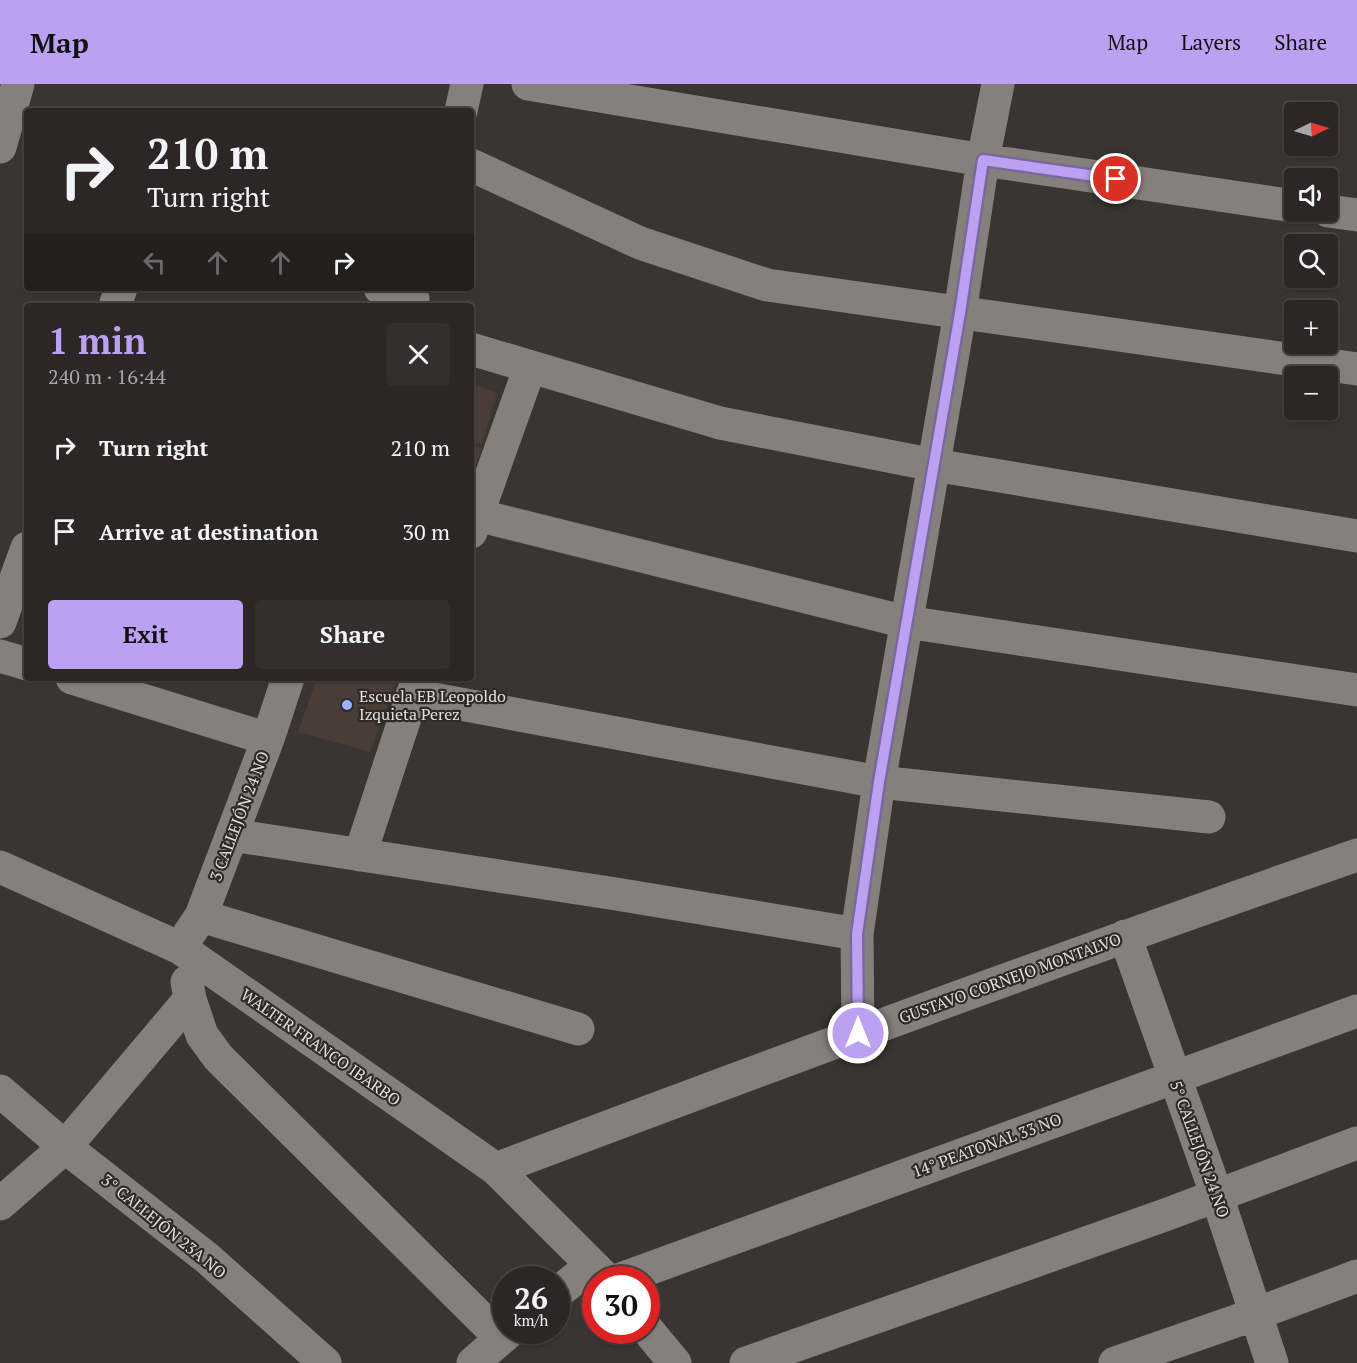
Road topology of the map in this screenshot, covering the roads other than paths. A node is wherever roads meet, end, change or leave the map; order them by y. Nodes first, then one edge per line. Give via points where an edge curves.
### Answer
1 (467, 84) edge
2 (528, 84) edge
3 (998, 84) edge
4 (18, 103) edge
5 (462, 108) edge
6 (0, 147) edge
7 (983, 160) junction
8 (474, 166) edge
9 (1284, 205) edge
10 (1338, 212) edge
11 (1357, 215) edge
12 (390, 291) edge
13 (413, 298) edge
14 (960, 313) junction
15 (474, 350) edge
16 (530, 367) junction
17 (1357, 369) edge
18 (934, 465) junction
19 (474, 523) edge
20 (1357, 536) edge
21 (24, 556) edge
22 (0, 622) edge
23 (906, 622) junction
24 (0, 656) edge
25 (24, 663) edge
26 (82, 681) edge
27 (287, 681) edge
28 (415, 687) edge
29 (1357, 690) edge
30 (268, 739) junction
31 (879, 782) junction
32 (1209, 817) dead end
33 (232, 835) junction
34 (360, 855) junction
35 (1357, 855) edge
36 (0, 867) edge
37 (201, 916) junction
38 (857, 934) junction
39 (1125, 936) junction
40 (180, 948) junction
41 (190, 999) junction
42 (1357, 1011) edge
43 (578, 1029) dead end
44 (858, 1033) junction
45 (1174, 1077) junction
46 (0, 1091) edge
47 (1357, 1143) edge
48 (65, 1147) junction
49 (496, 1168) junction
50 (1217, 1196) junction
51 (0, 1204) edge
52 (597, 1266) edge
53 (632, 1266) edge
54 (1357, 1276) edge
55 (1256, 1314) junction
56 (492, 1321) edge
57 (495, 1344) edge
58 (659, 1344) edge
59 (325, 1363) edge
60 (473, 1363) edge
61 (675, 1363) edge
62 (746, 1363) edge
63 (1115, 1363) edge
64 (1272, 1363) edge

1 - 5 street
2 - 7 street
3 - 7 street
4 - 6 street
7 - 9 street
7 - 14 street
8 - 14 street via 640,243 767,285
10 - 11 street
12 - 13 street
14 - 17 street
14 - 18 street
15 - 16 street
16 - 18 street via 720,423
16 - 19 street
18 - 20 street
18 - 23 street
19 - 23 street
21 - 22 street
23 - 29 street
23 - 31 street
24 - 25 street
26 - 30 street
27 - 30 street, 3 CALLEJÓN 24 NO
28 - 31 street
28 - 34 street
30 - 33 street, 3 CALLEJÓN 24 NO
31 - 32 street
31 - 38 street
33 - 34 street
33 - 37 street, 3 CALLEJÓN 24 NO
34 - 38 street
35 - 39 street, GUSTAVO CORNEJO MONTALVO
36 - 40 street, WALTER FRANCO IBARBO
37 - 40 street, 3 CALLEJÓN 24 NO
37 - 43 street
38 - 44 street
39 - 44 street, GUSTAVO CORNEJO MONTALVO
39 - 45 street, 5° CALLEJÓN 24 NO
40 - 41 street
40 - 49 street, WALTER FRANCO IBARBO
41 - 48 street
41 - 56 street via 202,1035 218,1058
42 - 45 street, 14° PEATONAL 33 NO
44 - 49 street, GUSTAVO CORNEJO MONTALVO
45 - 50 street, 5° CALLEJÓN 24 NO
45 - 53 street, 14° PEATONAL 33 NO
46 - 48 street, 3° CALLEJÓN 23A NO
47 - 50 street
48 - 51 street
48 - 59 street, 3° CALLEJÓN 23A NO via 207,1258
49 - 52 street, WALTER FRANCO IBARBO
50 - 55 street, 5° CALLEJÓN 24 NO
50 - 62 street
54 - 55 street
55 - 63 street
55 - 64 street, 5° CALLEJÓN 24 NO
57 - 60 street
58 - 61 street

